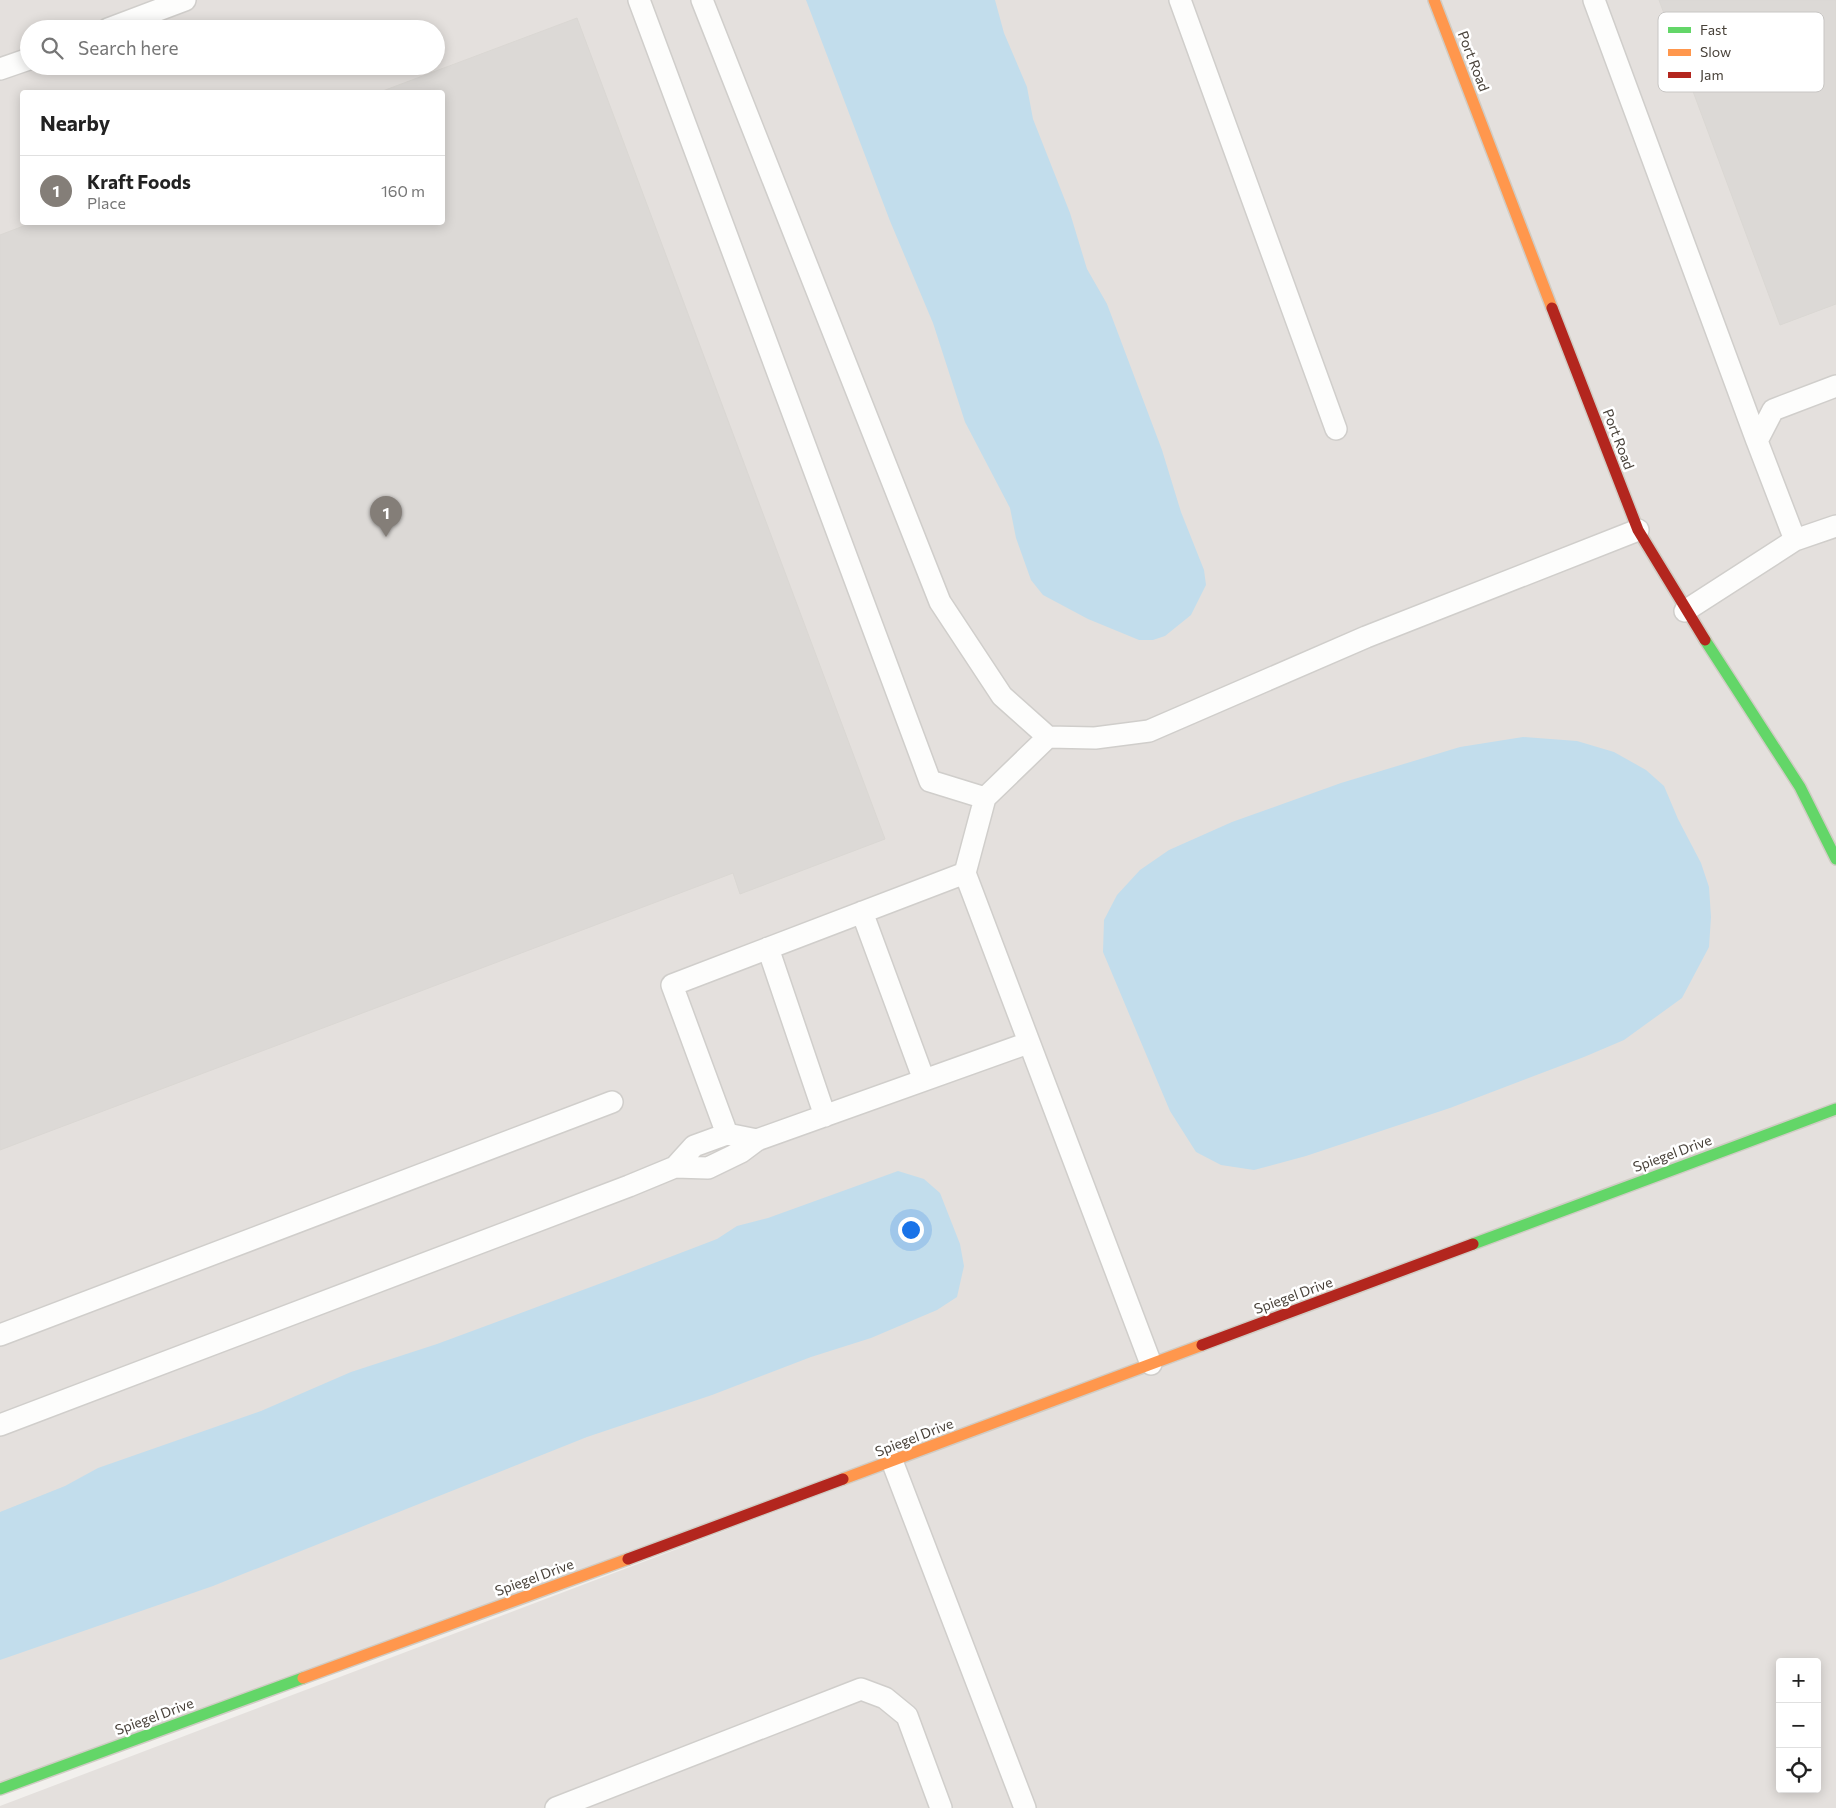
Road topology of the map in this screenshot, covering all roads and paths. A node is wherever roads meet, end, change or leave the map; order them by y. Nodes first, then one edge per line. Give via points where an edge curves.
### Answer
1 (185, 0) edge
2 (639, 0) edge
3 (702, 0) edge
4 (1180, 0) edge
5 (1434, 0) edge
6 (1594, 0) edge
7 (132, 20) edge
8 (20, 62) edge
9 (0, 69) edge
10 (1836, 386) edge
11 (1336, 429) dead end
12 (1757, 441) junction
13 (1836, 526) edge
14 (1638, 530) junction
15 (1794, 540) junction
16 (1685, 611) junction
17 (1048, 737) junction
18 (985, 798) junction
19 (1836, 859) edge
20 (965, 873) junction
21 (862, 912) junction
22 (768, 948) junction
23 (1028, 1042) junction
24 (924, 1080) junction
25 (612, 1102) dead end
26 (1836, 1108) edge
27 (825, 1116) junction
28 (726, 1134) junction
29 (757, 1140) junction
30 (675, 1167) junction
31 (0, 1335) edge
32 (1151, 1364) junction
33 (0, 1425) edge
34 (892, 1461) junction
35 (0, 1789) edge
36 (556, 1808) edge
37 (941, 1808) edge
38 (1025, 1808) edge

1 - 7 lane
2 - 18 lane via 930,781
3 - 17 lane via 940,602 1002,696
4 - 11 lane
5 - 14 street, Port Road
6 - 12 lane
8 - 9 lane
10 - 12 lane via 1773,410
12 - 15 lane
13 - 15 lane
14 - 16 street, Port Road
14 - 17 lane via 1366,637 1149,731 1095,738
15 - 16 lane
16 - 19 street, Port Road via 1790,769
17 - 18 lane
18 - 20 lane
20 - 21 lane
20 - 23 lane
21 - 22 lane
21 - 24 lane
22 - 27 lane
22 - 28 lane via 672,985
23 - 24 lane
23 - 32 lane
24 - 27 lane
25 - 31 lane
26 - 32 street, Spiegel Drive
27 - 29 lane
28 - 29 lane
28 - 30 lane via 694,1146
29 - 30 lane via 708,1168
30 - 33 lane
32 - 34 street, Spiegel Drive
34 - 35 street, Spiegel Drive
34 - 38 lane
36 - 37 lane via 861,1689 885,1698 907,1716

